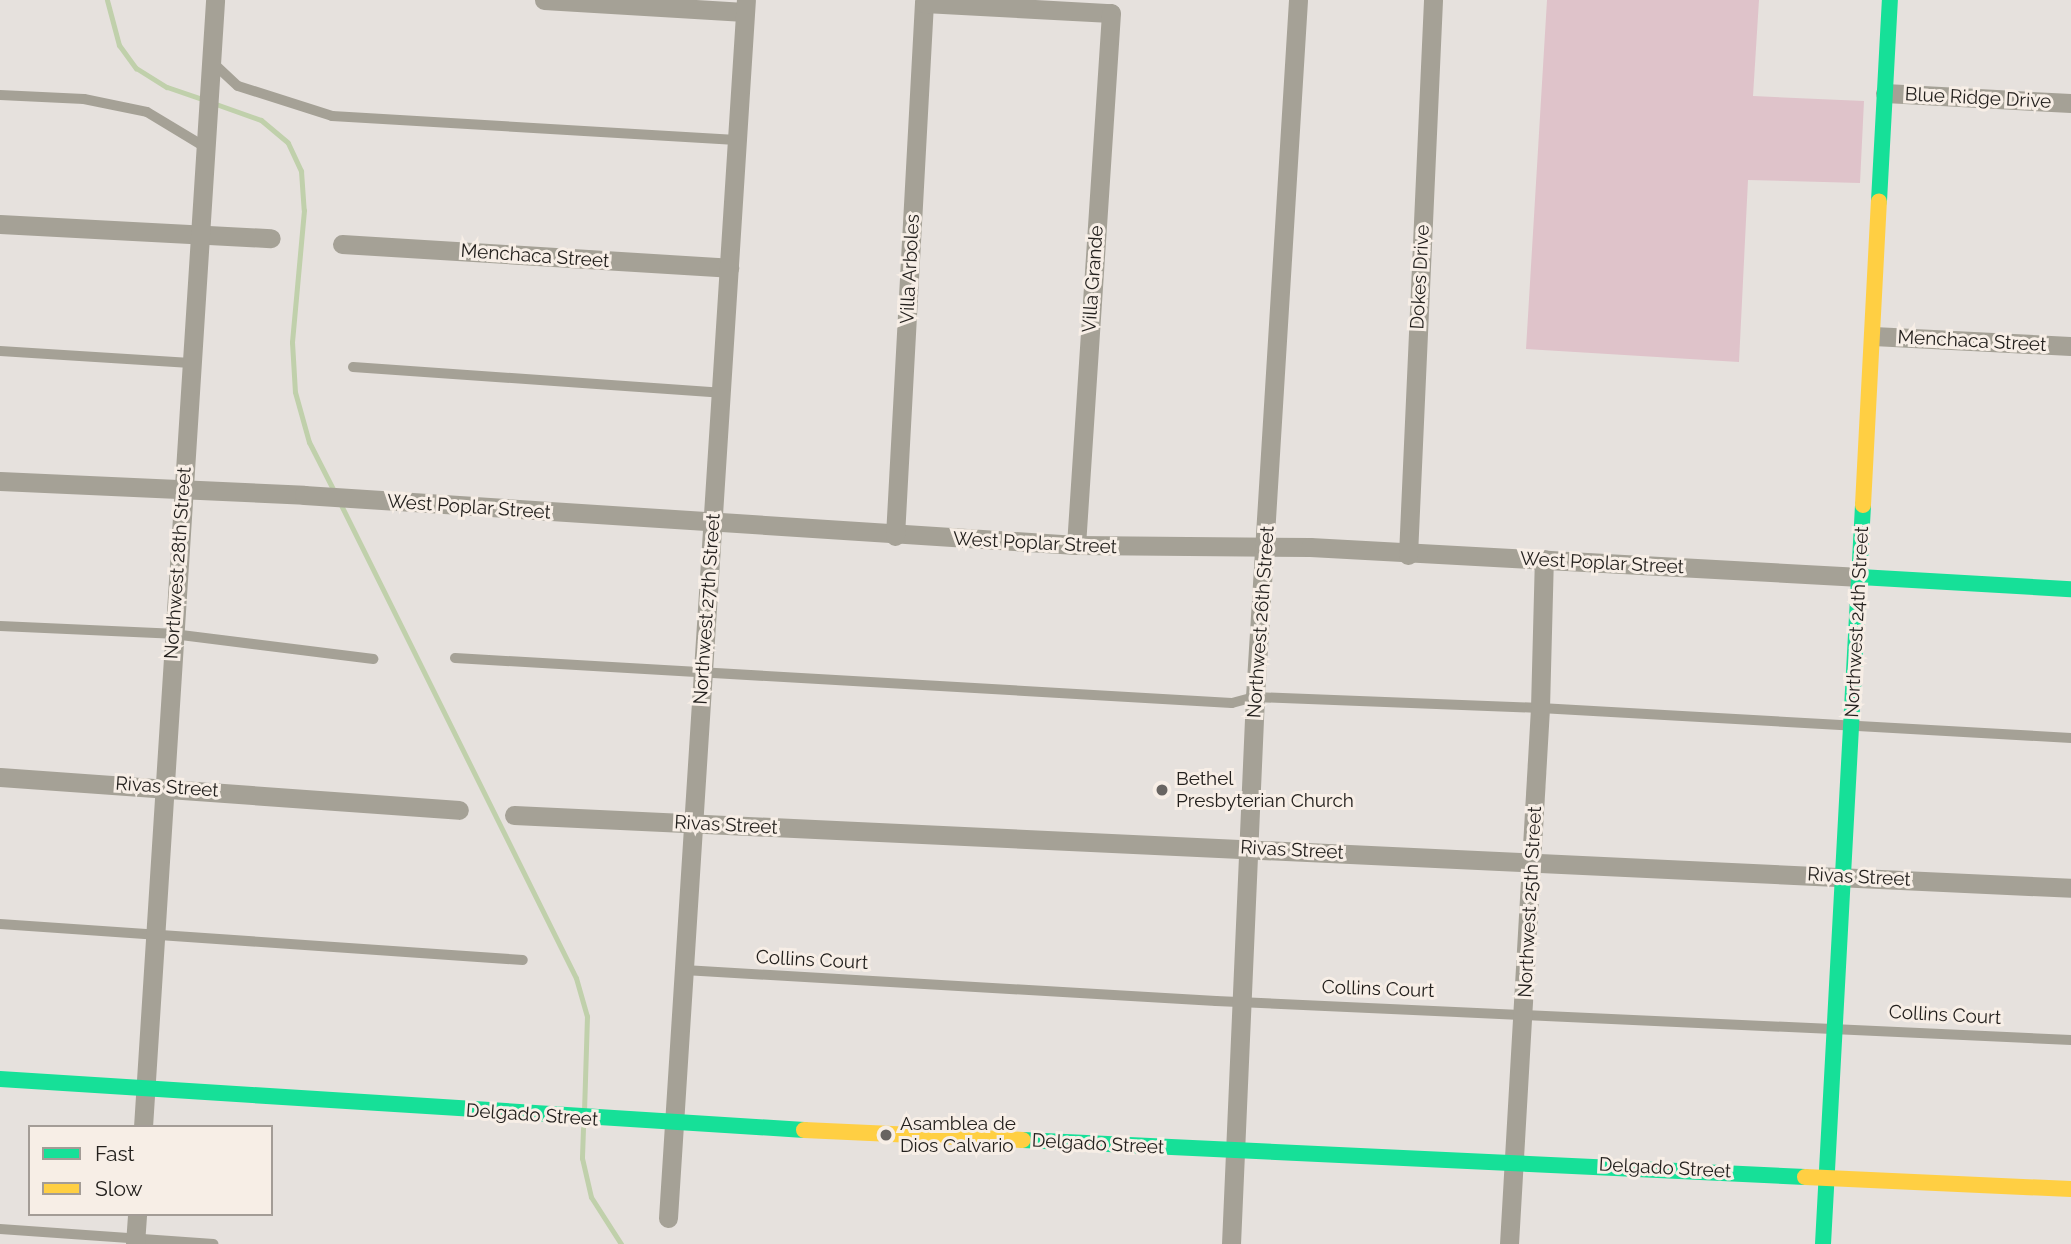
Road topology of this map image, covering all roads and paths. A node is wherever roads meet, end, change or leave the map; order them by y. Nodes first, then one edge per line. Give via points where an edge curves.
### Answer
1 (215, 0) edge
2 (544, 0) edge
3 (1298, 0) edge
4 (1433, 0) edge
5 (1890, 0) edge
6 (924, 3) joint
7 (745, 6) edge
8 (210, 68) junction
9 (1885, 93) junction
10 (0, 95) edge
11 (2071, 103) edge
12 (736, 139) junction
13 (205, 147) junction
14 (0, 224) edge
15 (200, 234) junction
16 (271, 238) dead end
17 (342, 244) dead end
18 (729, 268) junction
19 (1873, 336) junction
20 (2071, 346) edge
21 (0, 351) edge
22 (191, 363) junction
23 (353, 367) dead end
24 (721, 393) junction
25 (0, 481) edge
26 (183, 490) junction
27 (713, 524) junction
28 (895, 536) junction
29 (1076, 545) junction
30 (1266, 548) junction
31 (1408, 555) junction
32 (1544, 559) junction
33 (1860, 577) junction
34 (2071, 589) edge
35 (0, 626) edge
36 (173, 635) junction
37 (456, 658) dead end
38 (373, 659) dead end
39 (704, 670) junction
40 (1255, 697) junction
41 (1540, 708) junction
42 (1850, 727) junction
43 (2071, 738) edge
44 (0, 776) edge
45 (166, 786) junction
46 (459, 810) dead end
47 (514, 815) dead end
48 (694, 824) junction
49 (1249, 848) junction
50 (1532, 863) junction
51 (1841, 875) junction
52 (2071, 888) edge
53 (0, 924) edge
54 (156, 937) junction
55 (523, 960) dead end
56 (684, 970) junction
57 (1240, 1000) junction
58 (1525, 1012) junction
59 (1833, 1027) junction
60 (2071, 1040) edge
61 (0, 1079) edge
62 (145, 1087) junction
63 (673, 1124) junction
64 (143, 1125) edge
65 (1232, 1150) junction
66 (1513, 1161) junction
67 (1826, 1175) junction
68 (2071, 1189) edge
69 (137, 1216) edge
70 (668, 1218) dead end
71 (0, 1229) edge
72 (135, 1240) edge
73 (213, 1244) edge
74 (1231, 1244) edge
75 (1509, 1244) edge
76 (1823, 1244) edge

1 - 8 street, Northwest 28th Street
2 - 7 street
3 - 30 street, Northwest 26th Street
4 - 31 street, Dokes Drive
5 - 9 street, Northwest 24th Street
6 - 28 street, Villa Arboles
6 - 29 street, Villa Grande via 1111,13
7 - 12 street, Northwest 27th Street
8 - 12 lane via 238,86 332,116
8 - 13 street, Northwest 28th Street
9 - 11 street, Blue Ridge Drive
9 - 19 street, Northwest 24th Street
10 - 13 lane via 84,99 147,113
12 - 18 street, Northwest 27th Street
13 - 15 street, Northwest 28th Street
14 - 15 street
15 - 16 street
15 - 22 street, Northwest 28th Street
17 - 18 street, Menchaca Street
18 - 24 street, Northwest 27th Street
19 - 20 street, Menchaca Street
19 - 33 street, Northwest 24th Street
21 - 22 lane
22 - 26 street, Northwest 28th Street
23 - 24 lane
24 - 27 street, Northwest 27th Street
25 - 26 street, West Poplar Street
26 - 27 street, West Poplar Street
26 - 36 street, Northwest 28th Street
27 - 28 street, West Poplar Street
27 - 39 street, Northwest 27th Street
28 - 29 street, West Poplar Street
29 - 30 street, West Poplar Street
30 - 31 street, West Poplar Street
30 - 40 street, Northwest 26th Street
31 - 32 street, West Poplar Street
32 - 33 street, West Poplar Street
32 - 41 street, Northwest 25th Street
33 - 34 street, West Poplar Street
33 - 42 street, Northwest 24th Street
35 - 36 lane
36 - 38 lane
36 - 45 street, Northwest 28th Street
37 - 39 lane
39 - 40 lane via 1232,703
39 - 48 street, Northwest 27th Street
40 - 41 lane
40 - 49 street, Northwest 26th Street
41 - 42 lane
41 - 50 street, Northwest 25th Street
42 - 43 lane
42 - 51 street, Northwest 24th Street
44 - 45 street, Rivas Street
45 - 46 street, Rivas Street
45 - 54 street, Northwest 28th Street
47 - 48 street, Rivas Street
48 - 49 street, Rivas Street
48 - 56 street, Northwest 27th Street
49 - 50 street, Rivas Street
49 - 57 street, Northwest 26th Street
50 - 51 street, Rivas Street
50 - 58 street, Northwest 25th Street
51 - 52 street, Rivas Street
51 - 59 street, Northwest 24th Street
53 - 54 lane
54 - 55 lane
54 - 62 street, Northwest 28th Street
56 - 57 lane, Collins Court
56 - 63 street, Northwest 27th Street
57 - 58 lane, Collins Court
57 - 65 street, Northwest 26th Street
58 - 59 lane, Collins Court
58 - 66 street, Northwest 25th Street
59 - 60 lane, Collins Court
59 - 67 street, Northwest 24th Street
61 - 62 street, Delgado Street
62 - 63 street, Delgado Street
62 - 64 street, Northwest 28th Street
63 - 65 street, Delgado Street
63 - 70 street, Northwest 27th Street
65 - 66 street, Delgado Street
65 - 74 street, Northwest 26th Street
66 - 67 street, Delgado Street
66 - 75 street, Northwest 25th Street
67 - 68 street, Delgado Street
67 - 76 street, Northwest 24th Street
69 - 72 street
71 - 72 lane
72 - 73 lane

